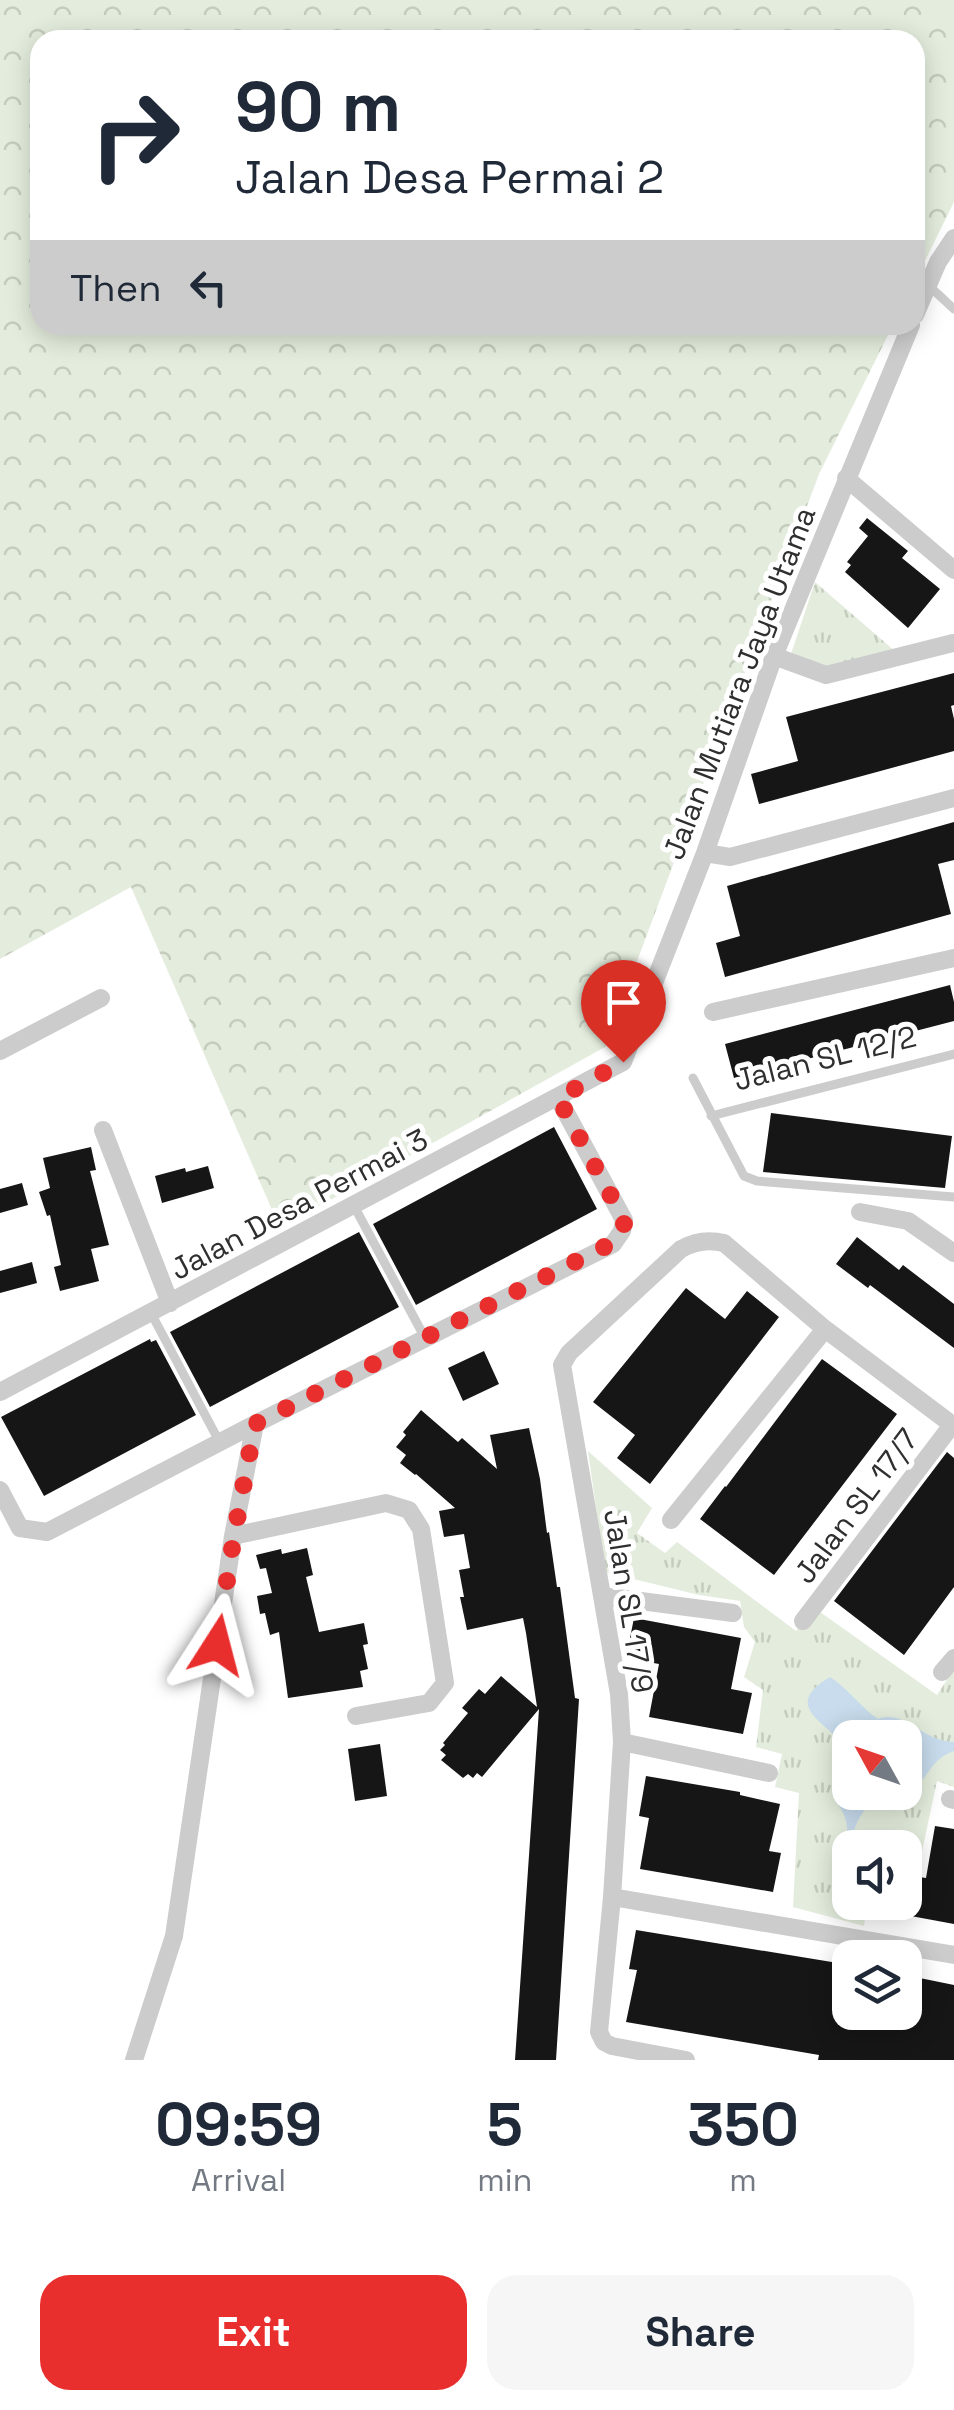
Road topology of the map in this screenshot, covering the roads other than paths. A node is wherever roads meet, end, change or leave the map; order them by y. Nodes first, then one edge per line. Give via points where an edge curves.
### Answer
1 (954, 238) edge
2 (928, 285) junction
3 (925, 292) edge
4 (954, 309) edge
5 (907, 335) edge
6 (846, 478) junction
7 (954, 570) edge
8 (952, 643) edge
9 (774, 656) junction
10 (954, 798) edge
11 (705, 853) junction
12 (954, 958) edge
13 (101, 998) dead end
14 (712, 1012) dead end
15 (0, 1052) edge
16 (953, 1054) edge
17 (623, 1062) joint
18 (954, 1068) edge
19 (692, 1078) dead end
20 (558, 1098) junction
21 (711, 1116) junction
22 (103, 1130) dead end
23 (954, 1198) edge
24 (354, 1206) junction
25 (860, 1212) dead end
26 (954, 1253) edge
27 (170, 1303) junction
28 (151, 1313) junction
29 (825, 1330) junction
30 (425, 1338) junction
31 (0, 1392) edge
32 (255, 1424) junction
33 (953, 1426) edge
34 (220, 1443) junction
35 (0, 1490) edge
36 (671, 1520) dead end
37 (234, 1536) junction
38 (602, 1596) junction
39 (734, 1613) dead end
40 (803, 1621) dead end
41 (356, 1716) dead end
42 (622, 1742) junction
43 (769, 1773) dead end
44 (612, 1897) junction
45 (954, 1956) edge
46 (134, 2060) edge
47 (686, 2060) edge

1 - 2 street
2 - 3 street
2 - 4 lane
5 - 6 street, Jalan Mutiara Jaya Utama
6 - 7 street
6 - 9 street, Jalan Mutiara Jaya Utama
8 - 9 street via 826,675
9 - 11 street, Jalan Mutiara Jaya Utama
10 - 11 street via 730,857
11 - 17 street, Jalan Mutiara Jaya Utama
12 - 14 street
13 - 15 street
16 - 18 lane, Jalan SL 12/2
16 - 21 lane, Jalan SL 12/2
17 - 20 street, Jalan Desa Permai 3
19 - 21 lane
20 - 24 street, Jalan Desa Permai 3
20 - 30 street via 624,1220 622,1232 613,1244
21 - 23 lane via 744,1176 756,1181
22 - 27 street
24 - 27 street, Jalan Desa Permai 3
24 - 30 lane
25 - 26 street via 908,1221
27 - 28 street, Jalan Desa Permai 3
28 - 31 street, Jalan Desa Permai 3
28 - 34 lane
29 - 33 street
29 - 36 street
29 - 38 street, Jalan SL 17/9 via 724,1244 703,1240 681,1248 570,1353 562,1365
30 - 32 street
32 - 34 street
32 - 37 street
33 - 40 street, Jalan SL 17/7
34 - 35 street via 47,1532 20,1528
37 - 41 street via 386,1503 409,1510 421,1529 445,1683 429,1703
37 - 46 street via 174,1936
38 - 39 street
38 - 42 street, Jalan SL 17/9
42 - 43 street
42 - 44 street, Jalan SL 17/9
44 - 45 street
44 - 47 street, Jalan SL 17/9 via 598,2026 604,2042

